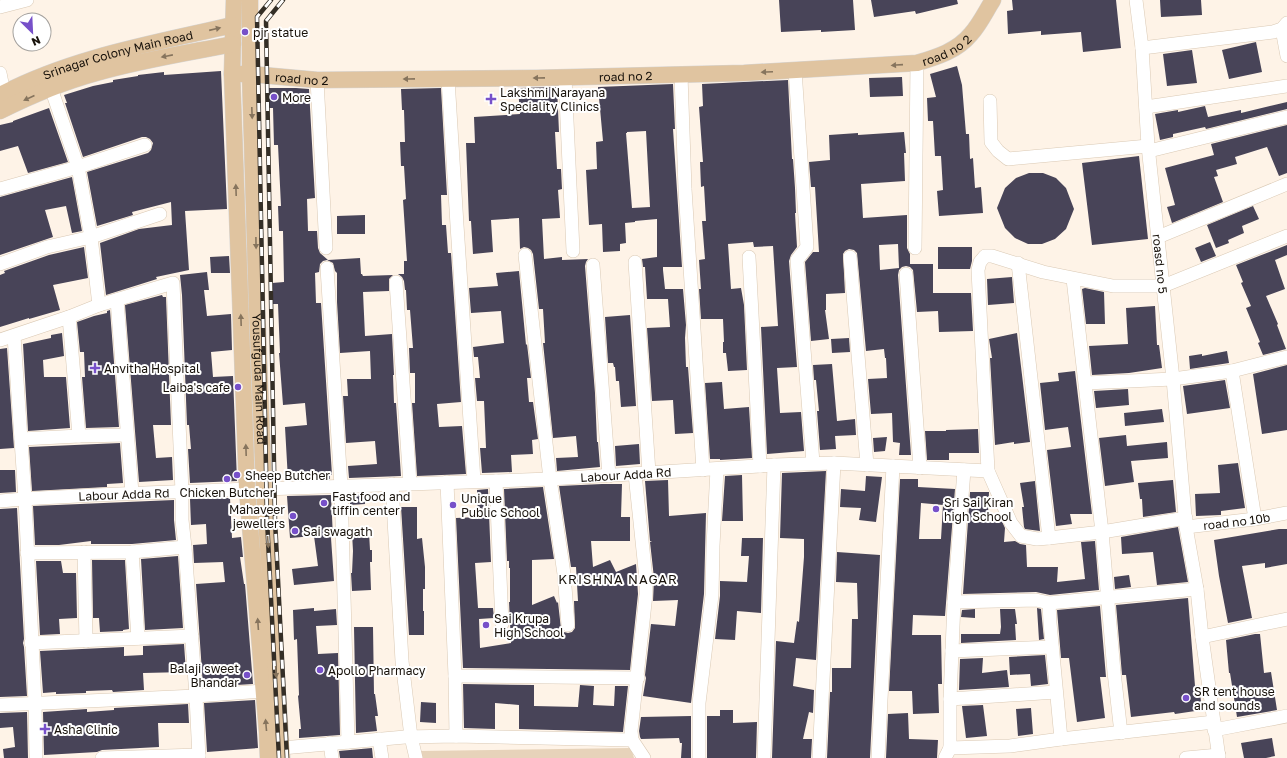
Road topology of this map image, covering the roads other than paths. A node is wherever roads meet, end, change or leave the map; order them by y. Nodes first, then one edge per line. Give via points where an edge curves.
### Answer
1 (27, 0) edge
2 (234, 0) edge
3 (250, 0) edge
4 (993, 0) edge
5 (1136, 0) edge
6 (0, 7) edge
7 (233, 25) junction
8 (1284, 26) edge
9 (233, 44) junction
10 (1142, 48) junction
11 (1287, 56) edge
12 (917, 63) junction
13 (795, 70) junction
14 (0, 72) edge
15 (232, 74) junction
16 (250, 74) junction
17 (681, 75) junction
18 (565, 78) junction
19 (448, 79) junction
20 (317, 80) junction
21 (1287, 86) edge
22 (51, 88) junction
23 (990, 101) dead end
24 (3, 102) edge
25 (1146, 107) junction
26 (1287, 117) edge
27 (145, 145) dead end
28 (1148, 149) junction
29 (78, 167) junction
30 (1287, 184) edge
31 (0, 188) edge
32 (160, 214) dead end
33 (1287, 236) edge
34 (1158, 237) junction
35 (91, 238) junction
36 (326, 248) dead end
37 (915, 248) dead end
38 (573, 252) dead end
39 (525, 255) dead end
40 (749, 257) dead end
41 (850, 257) dead end
42 (635, 262) dead end
43 (1018, 263) junction
44 (0, 264) edge
45 (593, 265) dead end
46 (327, 268) dead end
47 (906, 274) dead end
48 (1073, 279) junction
49 (396, 282) dead end
50 (1163, 286) junction
51 (117, 300) junction
52 (98, 305) junction
53 (69, 317) junction
54 (14, 336) junction
55 (0, 340) edge
56 (1287, 357) edge
57 (1232, 370) junction
58 (1173, 379) junction
59 (1086, 383) junction
60 (127, 435) junction
61 (79, 436) junction
62 (21, 439) junction
63 (813, 463) junction
64 (834, 463) junction
65 (774, 465) junction
66 (866, 465) junction
67 (760, 466) junction
68 (893, 466) junction
69 (920, 468) junction
70 (717, 469) junction
71 (703, 470) junction
72 (964, 470) junction
73 (988, 471) junction
74 (649, 473) junction
75 (635, 474) junction
76 (609, 476) junction
77 (550, 479) junction
78 (474, 481) junction
79 (496, 481) junction
80 (447, 482) junction
81 (392, 484) junction
82 (410, 484) junction
83 (342, 486) junction
84 (247, 489) junction
85 (264, 489) junction
86 (182, 492) junction
87 (132, 493) junction
88 (25, 499) junction
89 (0, 501) edge
90 (1287, 513) edge
91 (1255, 519) junction
92 (1186, 523) junction
93 (1102, 532) junction
94 (1049, 538) junction
95 (185, 547) junction
96 (84, 552) junction
97 (132, 552) junction
98 (27, 553) junction
99 (1197, 589) junction
100 (1107, 598) junction
101 (954, 602) junction
102 (1049, 602) junction
103 (1287, 619) edge
104 (502, 624) dead end
105 (568, 624) dead end
106 (192, 636) junction
107 (1202, 637) junction
108 (138, 638) junction
109 (86, 641) junction
110 (32, 643) junction
111 (1052, 647) junction
112 (952, 651) junction
113 (455, 676) junction
114 (638, 678) junction
115 (263, 691) junction
116 (1056, 692) junction
117 (196, 696) junction
118 (950, 700) junction
119 (35, 703) junction
120 (0, 705) edge
121 (1287, 716) edge
122 (1214, 726) junction
123 (1121, 733) junction
124 (456, 736) junction
125 (411, 737) junction
126 (379, 739) junction
127 (1061, 739) junction
128 (632, 740) junction
129 (348, 742) junction
130 (330, 743) junction
131 (282, 753) edge
132 (947, 753) edge
133 (199, 756) edge
134 (1219, 756) edge
135 (36, 758) edge
136 (102, 758) edge
137 (268, 758) edge
138 (332, 758) edge
139 (382, 758) edge
140 (416, 758) edge
141 (644, 758) edge
142 (700, 758) edge
143 (764, 758) edge
144 (819, 758) edge
145 (878, 758) edge
146 (1186, 758) edge

1 - 6 street
2 - 7 main road, Yousufguda Main Road
3 - 16 main road, Yousufguda Main Road
4 - 12 main road, road no 2 via 971,34 955,48
5 - 10 street, roasd no 5
7 - 9 main road, Yousufguda Main Road
24 -> 7 main road, Srinagar Colony Main Road via 52,71 105,55
8 - 10 street via 1258,34
8 - 11 street
9 - 15 main road, Yousufguda Main Road
9 -> 22 main road, Srinagar Colony Main Road via 146,60
10 - 25 street, roasd no 5
12 -> 13 main road, road no 2
12 - 37 street
13 -> 17 main road, road no 2
13 - 63 street via 807,247 797,260
14 - 24 street
15 - 16 main road, road no 2
84 -> 15 main road, Yousufguda Main Road
16 - 20 main road, road no 2
16 -> 85 main road, Yousufguda Main Road
17 - 18 main road, road no 2
17 - 71 street via 685,189
18 -> 19 main road, road no 2
18 - 38 street
19 -> 20 main road, road no 2
19 - 78 street
20 - 36 street
21 - 25 street
22 -> 24 main road, Srinagar Colony Main Road
22 - 29 street
23 - 28 street via 991,142 998,152 1008,159
25 - 28 street, roasd no 5
26 - 28 street
27 - 29 street
28 - 34 street, roasd no 5
29 - 31 street
29 - 35 street
30 - 34 street
32 - 35 street
33 - 50 street
34 - 50 street, roasd no 5
35 - 44 street via 47,247
35 - 52 street
39 - 77 street
40 - 67 street
41 - 66 street
42 - 74 street
43 - 48 street
43 - 73 street via 985,256 978,270
43 - 94 street
45 - 76 street
46 - 83 street
47 - 69 street
48 - 50 street via 1113,286
48 - 59 street
49 - 82 street
50 - 58 street, roasd no 5
51 - 52 street
51 - 60 street
51 - 86 street via 173,283
52 - 53 street
53 - 54 street
53 - 61 street
54 - 55 street
54 - 62 street
56 - 57 street
57 - 58 street
57 - 91 street
58 - 59 street
58 - 92 street, roasd no 5
59 - 93 street
60 - 61 street
60 - 87 street
61 - 62 street
62 - 88 street
63 - 64 street, Labour Adda Rd
63 - 65 street, Labour Adda Rd
64 - 66 street, Labour Adda Rd
64 - 144 street
65 - 67 street, Labour Adda Rd
65 - 143 street
66 - 68 street, Labour Adda Rd
67 - 70 street, Labour Adda Rd
68 - 69 street, Labour Adda Rd
68 - 145 street
69 - 72 street, Labour Adda Rd
70 - 71 street, Labour Adda Rd
70 - 142 street via 712,594 698,703
71 - 74 street, Labour Adda Rd
72 - 73 street, Labour Adda Rd
72 - 101 street
73 - 94 street, road no 10b via 1011,524 1020,536
74 - 75 street, Labour Adda Rd
75 - 76 street, Labour Adda Rd
75 - 114 street via 646,579
76 - 77 street, Labour Adda Rd
77 - 79 street, Labour Adda Rd
77 - 105 street via 564,574
78 - 79 street, Labour Adda Rd
78 - 80 street, Labour Adda Rd
79 - 104 street
80 - 82 street, Labour Adda Rd
80 - 113 street
81 - 82 street, Labour Adda Rd
81 - 83 street, Labour Adda Rd
81 - 125 street via 402,653
83 - 85 street, Labour Adda Rd
83 - 129 street
84 - 86 street, Labour Adda Rd
115 -> 84 main road, Yousufguda Main Road
85 -> 131 main road, Yousufguda Main Road
86 - 87 street, Labour Adda Rd
86 - 95 street
87 - 88 street, Labour Adda Rd
88 - 89 street, Labour Adda Rd
88 - 98 street
90 - 91 street, road no 10b
91 - 92 street, road no 10b
92 - 93 street, road no 10b
92 - 99 street, roasd no 5
93 - 94 street, road no 10b
93 - 100 street
95 - 97 street
95 - 106 street
96 - 97 street
96 - 98 street
96 - 109 street
97 - 108 street
98 - 110 street
99 - 100 street
99 - 107 street, roasd no 5
100 - 102 street
100 - 123 street
101 - 102 street
101 - 112 street
102 - 111 street
103 - 107 street
106 - 108 street
106 - 117 street
107 - 122 street, roasd no 5
108 - 109 street
109 - 110 street
110 - 119 street
111 - 112 street
111 - 116 street
112 - 118 street
113 - 114 street
113 - 124 street
114 - 128 street
115 - 117 street
137 -> 115 main road, Yousufguda Main Road
116 - 118 street
116 - 127 street
117 - 119 street
117 - 133 street
118 - 132 street
119 - 120 street
119 - 135 street
121 - 122 street
122 - 123 street
122 - 134 street, roasd no 5
123 - 127 street
124 - 125 street
124 - 128 street
125 - 126 street
125 - 140 street
126 - 129 street
126 - 139 street
127 - 132 street
128 - 141 street
129 - 130 street
130 - 131 street
130 - 138 street
133 - 136 street
134 - 146 street

